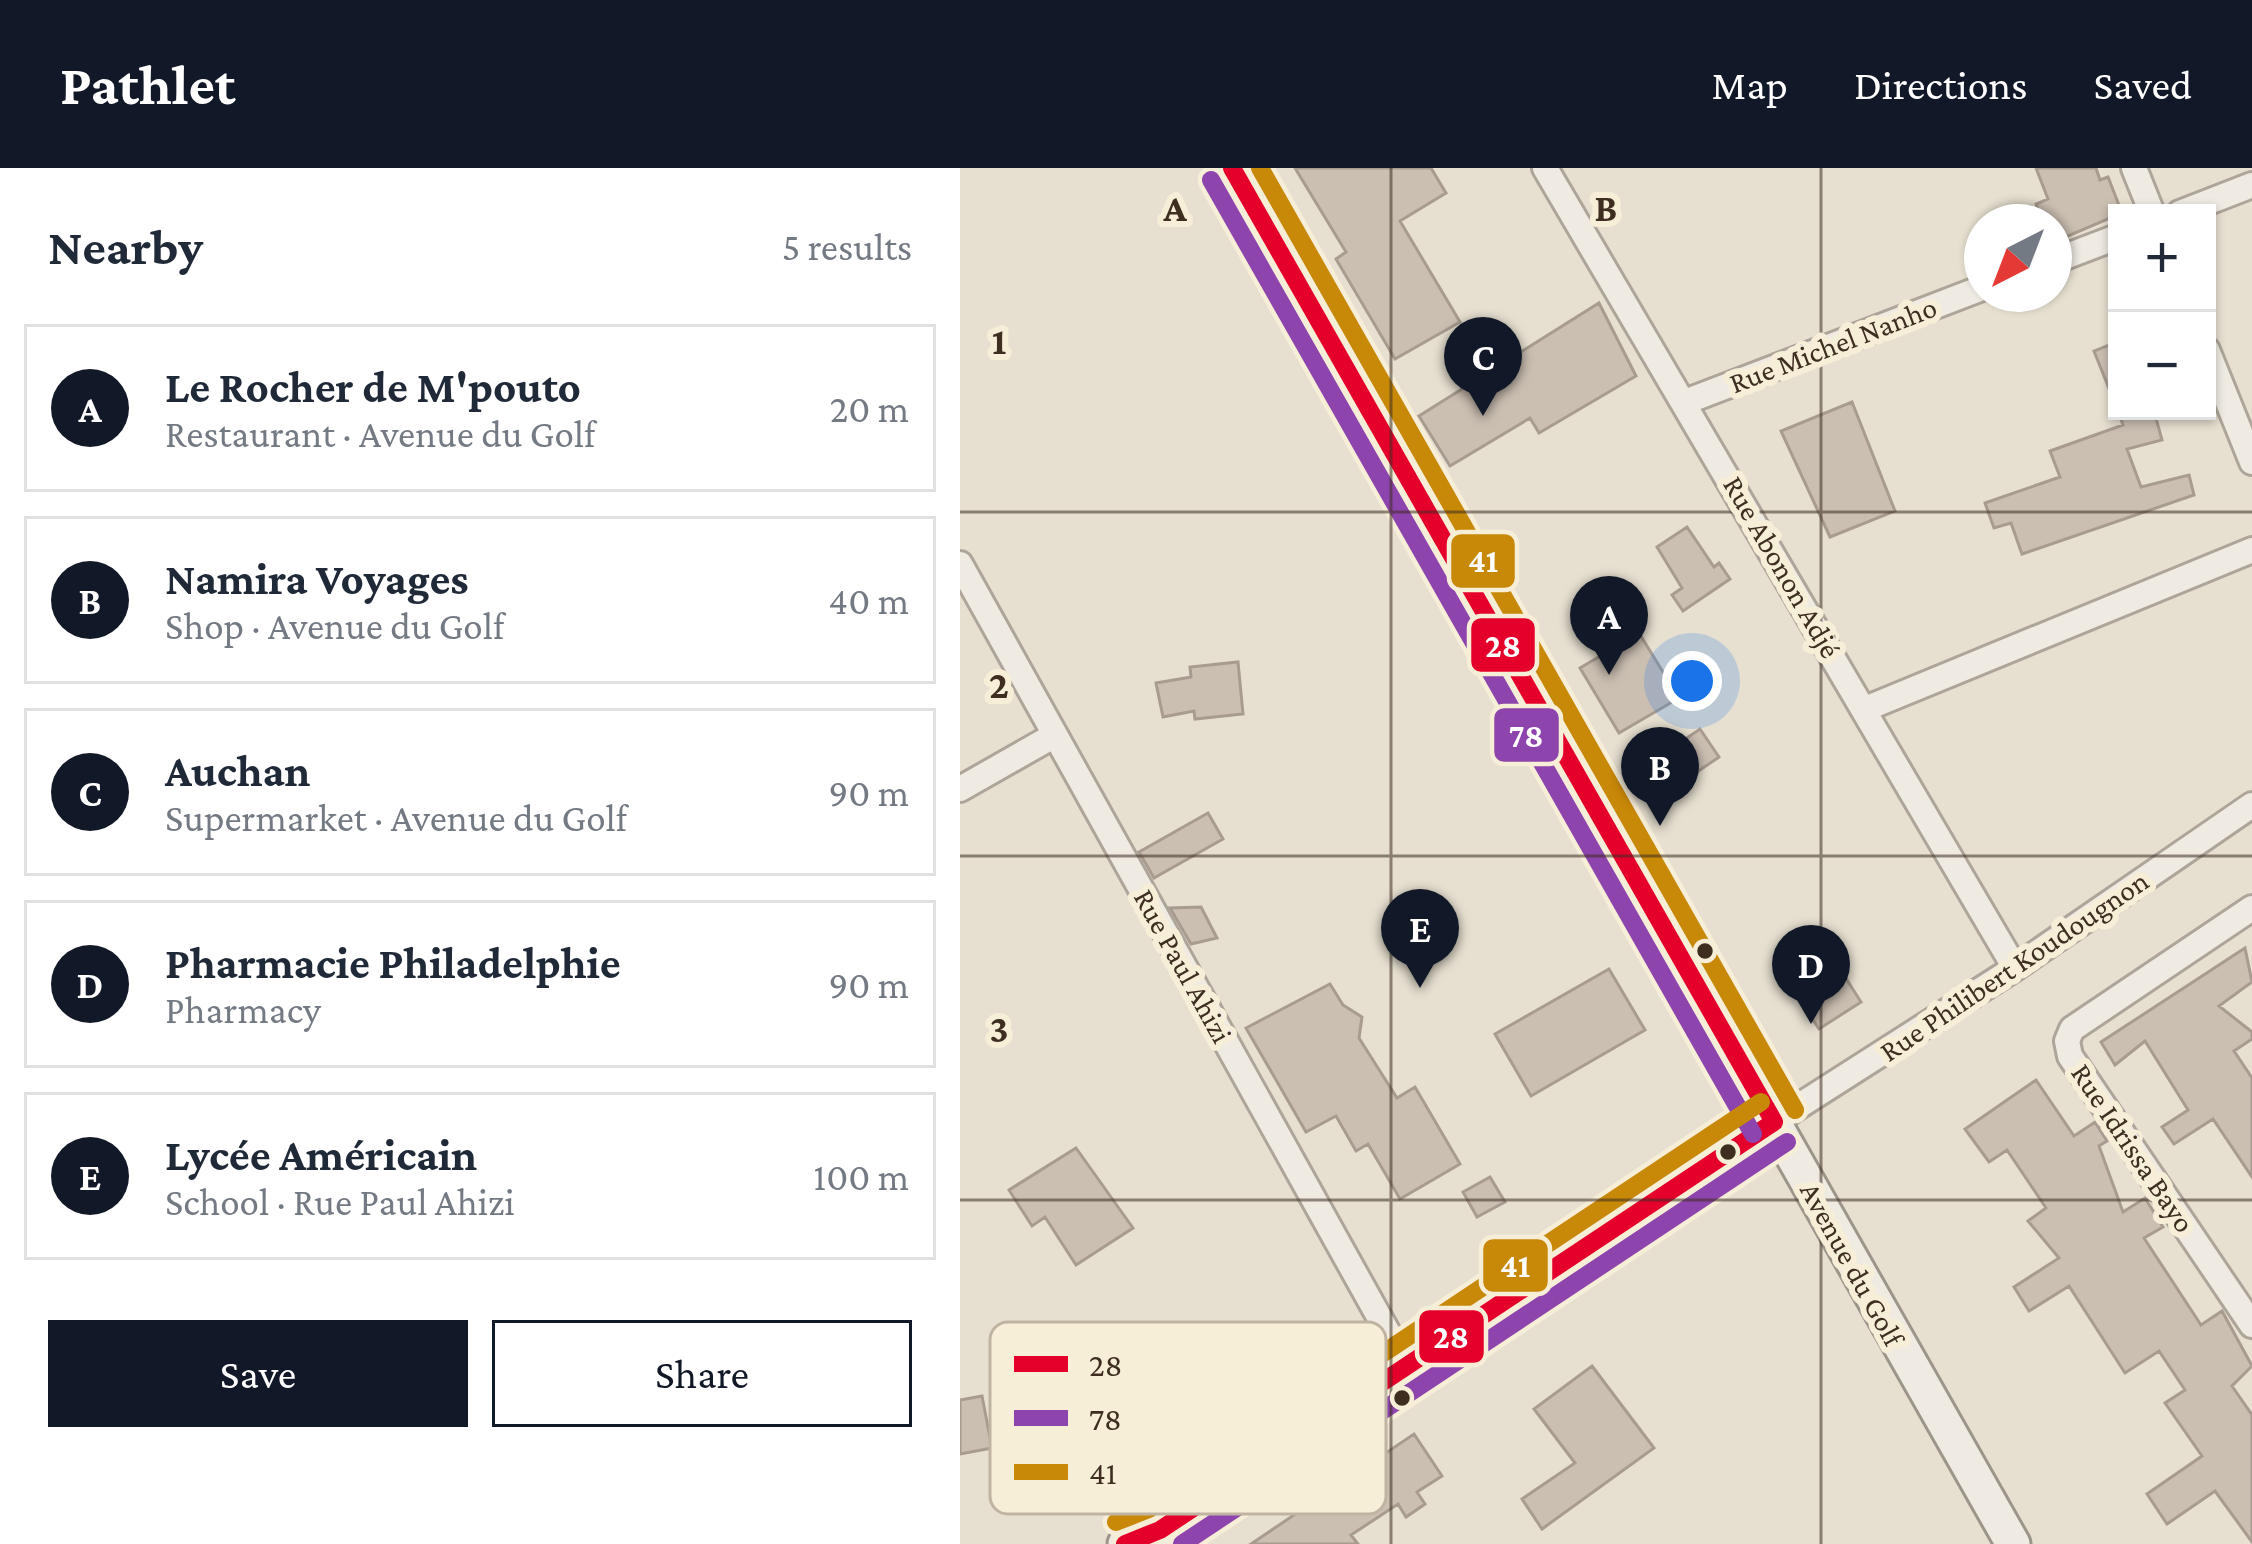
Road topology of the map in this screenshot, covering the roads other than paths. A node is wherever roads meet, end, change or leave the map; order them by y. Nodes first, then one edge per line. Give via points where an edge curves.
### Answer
1 (1232, 168) edge
2 (1545, 168) edge
3 (2134, 168) edge
4 (2252, 185) edge
5 (2148, 204) edge
6 (2203, 204) edge
7 (2108, 240) edge
8 (2072, 254) edge
9 (1964, 296) edge
10 (2216, 372) edge
11 (1685, 402) junction
12 (2252, 462) edge
13 (2252, 550) edge
14 (960, 564) edge
15 (1865, 709) junction
16 (1055, 735) junction
17 (960, 789) edge
18 (2252, 805) edge
19 (2252, 908) edge
20 (2015, 968) junction
21 (1774, 1122) junction
22 (1382, 1322) edge
23 (2252, 1325) edge
24 (1386, 1329) edge
25 (1407, 1367) junction
26 (1386, 1382) edge
27 (1194, 1514) edge
28 (1161, 1537) edge
29 (1125, 1544) edge
30 (2013, 1544) edge

1 - 21 main road, Avenue du Golf
2 - 11 street, Rue Abonon Adjé
3 - 5 street
4 - 6 street
7 - 8 street
9 - 11 street, Rue Michel Nanho
10 - 12 street
11 - 15 street, Rue Abonon Adjé
13 - 15 street
14 - 16 street, Rue Paul Ahizi
15 - 20 street, Rue Abonon Adjé
16 - 17 street
16 - 22 street, Rue Paul Ahizi
18 - 20 street, Rue Philibert Koudougnon
19 - 23 street, Rue Idrissa Bayo via 2072,1029 2067,1041
20 - 21 street, Rue Philibert Koudougnon
21 - 25 main road
21 - 30 main road, Avenue du Golf
24 - 25 street, Rue Paul Ahizi
25 - 26 main road
27 - 28 main road
28 - 29 main road

